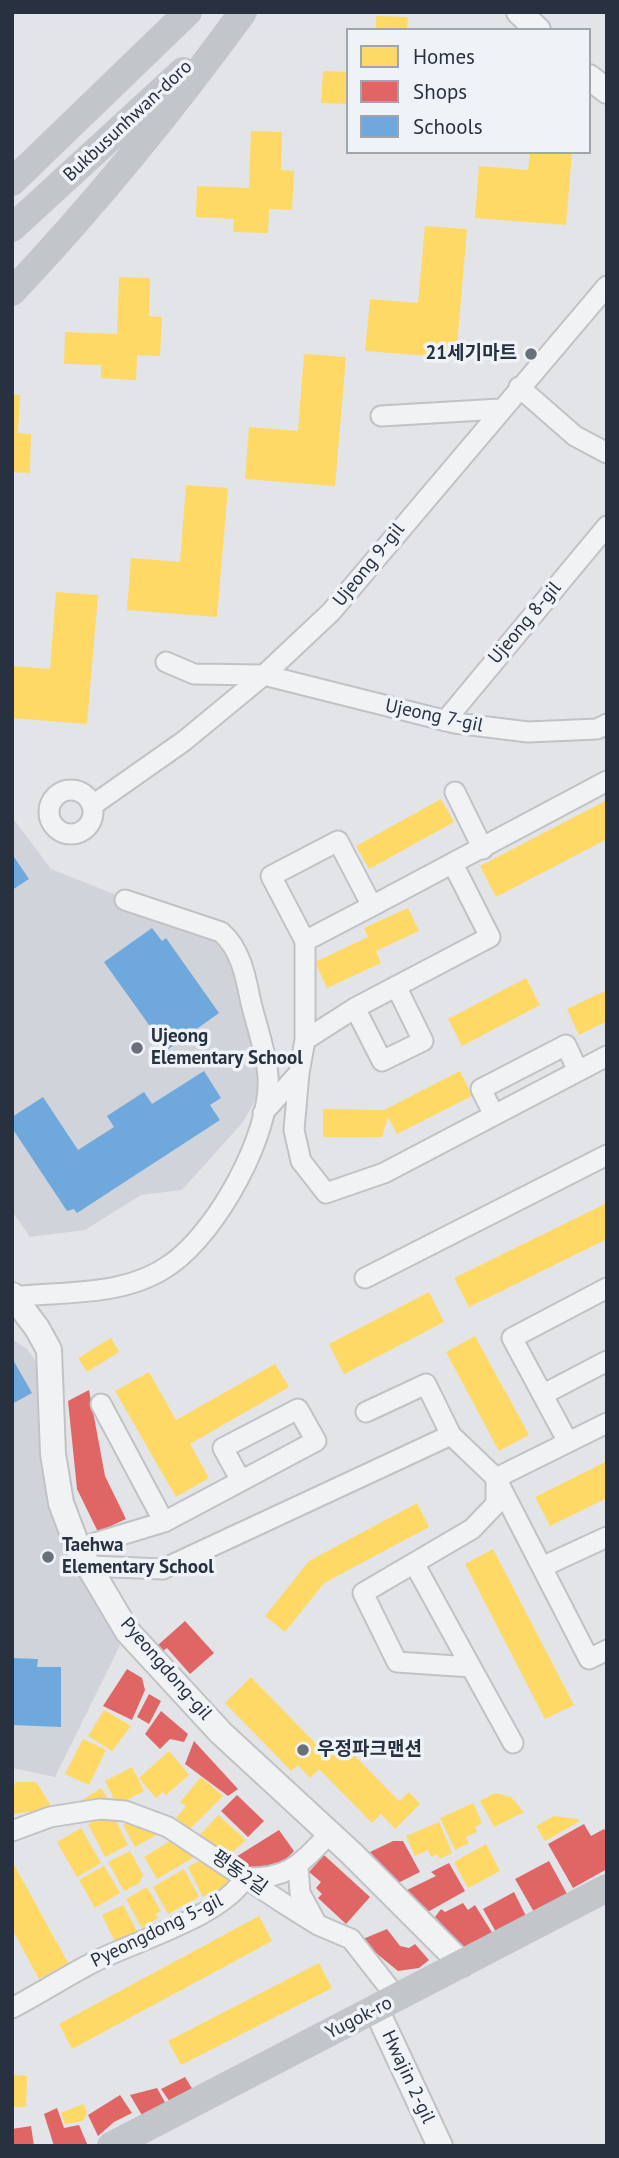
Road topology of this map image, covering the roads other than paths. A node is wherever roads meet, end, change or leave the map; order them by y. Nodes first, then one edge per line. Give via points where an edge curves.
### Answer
1 (188, 12) edge
2 (243, 12) edge
3 (519, 12) edge
4 (536, 28) edge
5 (591, 79) edge
6 (607, 91) edge
7 (12, 182) edge
8 (12, 228) edge
9 (607, 286) edge
10 (12, 292) edge
11 (519, 387) junction
12 (500, 409) junction
13 (381, 416) dead end
14 (607, 453) edge
15 (607, 526) edge
16 (166, 662) dead end
17 (264, 675) junction
18 (445, 720) junction
19 (607, 724) edge
20 (607, 781) edge
21 (455, 792) dead end
22 (93, 805) dead end
23 (483, 849) junction
24 (453, 864) junction
25 (125, 900) dead end
26 (372, 906) junction
27 (305, 942) junction
28 (396, 986) junction
29 (355, 1008) junction
30 (305, 1040) junction
31 (607, 1056) edge
32 (578, 1071) junction
33 (299, 1073) junction
34 (263, 1114) junction
35 (494, 1115) junction
36 (607, 1155) edge
37 (365, 1278) dead end
38 (607, 1288) edge
39 (13, 1296) edge
40 (607, 1361) edge
41 (544, 1394) junction
42 (101, 1404) dead end
43 (366, 1412) dead end
44 (607, 1423) edge
45 (452, 1435) junction
46 (568, 1442) junction
47 (496, 1478) junction
48 (242, 1481) junction
49 (164, 1522) junction
50 (607, 1537) edge
51 (84, 1557) junction
52 (415, 1565) junction
53 (542, 1567) junction
54 (607, 1650) edge
55 (471, 1667) junction
56 (513, 1743) dead end
57 (50, 1817) junction
58 (12, 1820) edge
59 (12, 1831) edge
60 (330, 1833) junction
61 (298, 1866) junction
62 (245, 1878) junction
63 (607, 1888) edge
64 (318, 1925) junction
65 (462, 1964) junction
66 (387, 2003) junction
67 (12, 2008) edge
68 (111, 2146) edge
69 (440, 2146) edge

1 - 7 main road, Bukbusunhwan-doro
2 - 8 main road, Bukbusunhwan-doro
2 - 10 main road via 128,162
3 - 4 street
5 - 6 street
9 - 11 street, Ujeong 9-gil
11 - 12 street, Ujeong 9-gil
11 - 14 street via 575,436
12 - 13 street
12 - 17 street, Ujeong 9-gil via 331,612
15 - 18 street, Ujeong 8-gil
16 - 17 street, Ujeong 7-gil via 194,674
17 - 18 street, Ujeong 7-gil
17 - 22 street, Ujeong 9-gil via 184,741
18 - 19 street, Ujeong 7-gil via 528,732 597,729
20 - 23 street
21 - 23 street
23 - 24 street
24 - 26 street
24 - 28 street via 490,937
25 - 34 street via 221,932 232,941 268,1077
26 - 27 street
26 - 27 street via 338,841 271,876
27 - 30 street
28 - 29 street
28 - 29 street via 423,1041 382,1062
29 - 30 street
30 - 33 street
31 - 32 street
32 - 35 street
32 - 35 street via 566,1045 481,1089
33 - 34 street
33 - 35 street via 294,1130 301,1161 326,1193 384,1173
34 - 39 street via 220,1213 197,1243 169,1266 118,1289
36 - 37 street
38 - 41 street via 512,1338
39 - 51 street, Pyeongdong-gil via 49,1350 53,1454 61,1503
40 - 41 street
41 - 46 street
42 - 49 street
43 - 45 street via 426,1384
44 - 46 street
45 - 47 street
45 - 51 street via 163,1569
46 - 47 street
47 - 52 street via 496,1504 472,1529
47 - 53 street
48 - 48 street via 316,1441 298,1409 223,1448
48 - 49 street
49 - 51 street
50 - 53 street
51 - 60 street, Pyeongdong-gil via 127,1631 222,1733
52 - 55 street
52 - 55 street via 363,1593 397,1662
53 - 54 street via 589,1659
55 - 56 street
57 - 58 street, 평동2길
57 - 59 street, 평동2길
57 - 62 street, 평동2길 via 100,1809 142,1816 193,1841
60 - 61 street
60 - 65 street, Pyeongdong-gil
61 - 62 street via 269,1879
61 - 64 street via 300,1893
62 - 64 street, 평동2길
62 - 67 street, Pyeongdong 5-gil via 236,1892 215,1905 93,1962
63 - 65 main road, Yugok-ro
64 - 66 street, 평동2길 via 351,1939
65 - 66 main road, Yugok-ro
66 - 68 main road, Yugok-ro
66 - 69 street, Hwajin 2-gil

